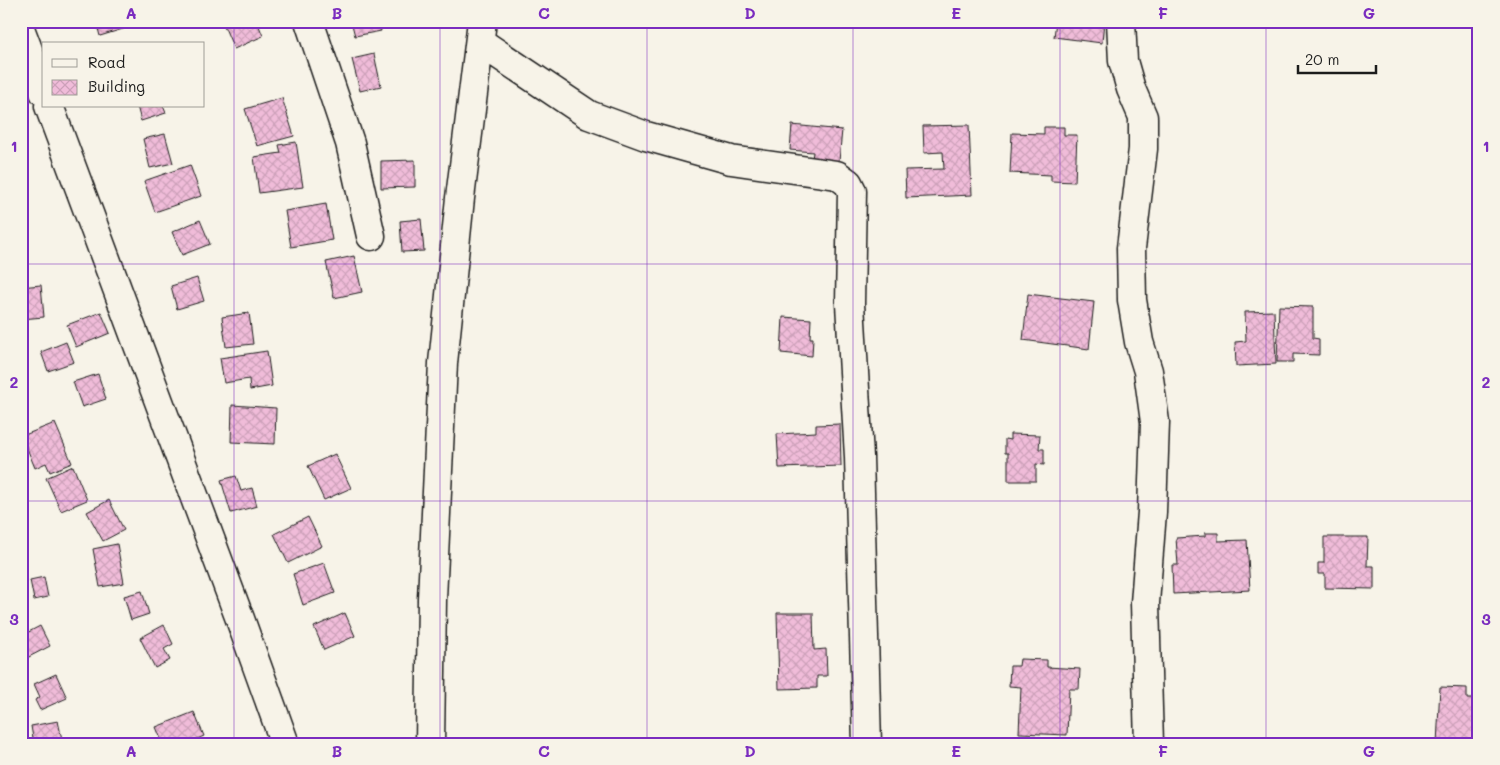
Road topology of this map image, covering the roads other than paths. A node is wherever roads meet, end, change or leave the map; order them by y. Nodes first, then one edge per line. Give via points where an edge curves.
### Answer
1 (309, 21) edge
2 (1121, 21) edge
3 (21, 31) edge
4 (481, 32) edge
5 (42, 87) edge
6 (50, 108) edge
7 (371, 236) dead end
8 (285, 744) edge
9 (430, 744) edge
10 (867, 744) edge
11 (1149, 744) edge

1 - 7 street via 350,142
2 - 11 street via 1124,61 1143,117 1143,149 1131,248 1132,300 1148,371 1155,422 1145,603
3 - 5 street
4 - 9 street via 443,363 432,599
4 - 10 street via 589,116 731,160 837,175 848,183 852,191 850,304 859,466
6 - 8 street

